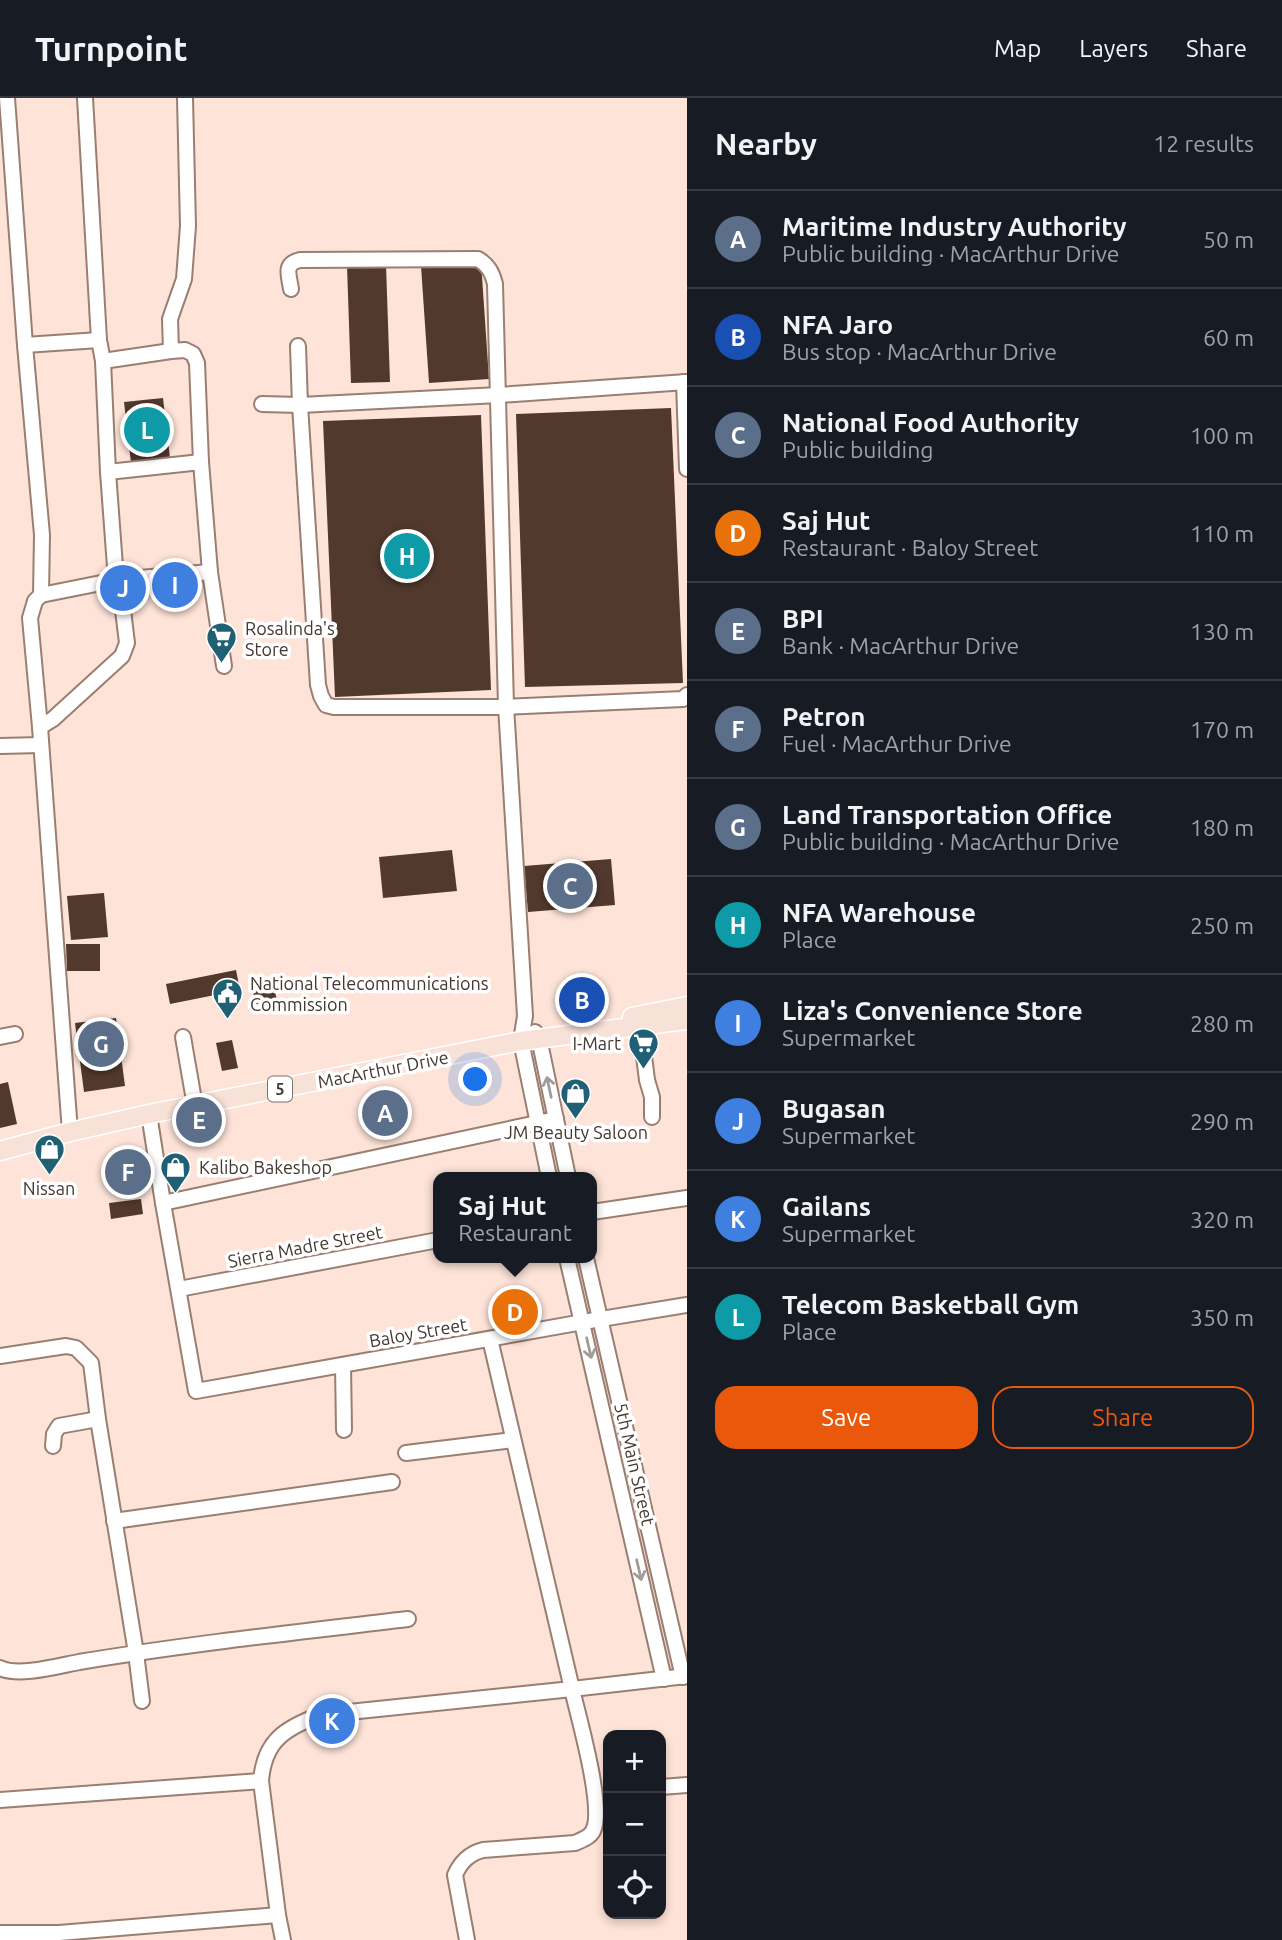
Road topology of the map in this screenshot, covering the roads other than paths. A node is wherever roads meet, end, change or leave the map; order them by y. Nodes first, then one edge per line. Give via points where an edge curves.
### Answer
1 (7, 98) edge
2 (85, 98) edge
3 (185, 98) edge
4 (290, 289) dead end
5 (99, 340) junction
6 (25, 345) junction
7 (298, 346) dead end
8 (171, 351) junction
9 (103, 361) junction
10 (685, 382) edge
11 (499, 396) junction
12 (262, 404) dead end
13 (300, 405) junction
14 (201, 461) junction
15 (687, 469) edge
16 (108, 472) junction
17 (210, 572) junction
18 (116, 580) junction
19 (41, 595) junction
20 (122, 602) dead end
21 (224, 666) dead end
22 (687, 695) edge
23 (506, 706) junction
24 (40, 727) junction
25 (41, 745) junction
26 (0, 746) edge
27 (687, 1006) edge
28 (687, 1020) edge
29 (640, 1026) junction
30 (15, 1034) dead end
31 (561, 1035) junction
32 (0, 1037) edge
33 (183, 1037) dead end
34 (530, 1040) junction
35 (195, 1106) junction
36 (149, 1114) junction
37 (652, 1117) dead end
38 (556, 1119) junction
39 (538, 1123) junction
40 (70, 1132) junction
41 (0, 1151) edge
42 (548, 1172) edge
43 (567, 1172) edge
44 (687, 1198) edge
45 (163, 1203) junction
46 (597, 1211) edge
47 (433, 1241) edge
48 (568, 1263) edge
49 (587, 1263) edge
50 (179, 1289) junction
51 (687, 1305) edge
52 (601, 1319) junction
53 (583, 1322) junction
54 (490, 1339) junction
55 (0, 1356) edge
56 (343, 1365) junction
57 (98, 1419) junction
58 (344, 1430) dead end
59 (513, 1440) junction
60 (53, 1446) dead end
61 (407, 1452) dead end
62 (392, 1482) dead end
63 (114, 1521) junction
64 (408, 1619) dead end
65 (136, 1653) junction
66 (0, 1668) edge
67 (685, 1676) edge
68 (664, 1679) junction
69 (572, 1689) junction
70 (142, 1701) dead end
71 (261, 1782) junction
72 (687, 1785) edge
73 (666, 1787) edge
74 (602, 1793) edge
75 (0, 1800) edge
76 (278, 1916) junction
77 (0, 1933) edge
78 (283, 1940) edge
79 (467, 1940) edge

1 - 6 street
2 - 5 street
3 - 8 street via 188,226 184,279 170,319
4 - 11 street via 289,266 300,260 478,259 492,272 495,284
5 - 6 street
5 - 9 street
6 - 19 street via 42,535
7 - 13 street
8 - 9 street
8 - 14 street via 185,350 197,363
9 - 16 street
10 - 11 street
10 - 15 street
11 - 13 street
11 - 23 street
12 - 13 street
13 - 23 street via 318,685 326,705
14 - 16 street
14 - 17 street
16 - 18 street
17 - 18 street
17 - 21 street
18 - 19 street
19 - 24 street via 30,618
20 - 24 street via 127,643 122,656
22 - 23 street via 683,699
23 - 34 street
24 - 25 street
25 - 26 street
25 - 40 street
27 - 31 main road, MacArthur Drive / 5
28 - 29 main road, MacArthur Drive / 5
29 - 31 main road, MacArthur Drive / 5
29 - 37 street
30 - 32 street
31 - 34 main road, MacArthur Drive / 5
33 - 35 street
34 - 35 main road, MacArthur Drive / 5
38 -> 34 street
34 - 39 street
35 - 36 main road, MacArthur Drive / 5
36 - 40 main road, MacArthur Drive / 5
36 - 45 street
38 - 39 street
38 - 43 street
39 - 42 street
39 - 45 street
40 - 41 main road, MacArthur Drive / 5
44 - 46 street
45 - 50 street
47 - 50 street, Sierra Madre Street
48 - 53 street, 5th Main Street
49 - 52 street, 5th Main Street
50 - 56 street, Baloy Street via 196,1391
51 - 52 street, Baloy Street
52 - 53 street, Baloy Street
52 - 67 street, 5th Main Street
53 - 54 street, Baloy Street
53 -> 68 street, 5th Main Street
54 - 56 street, Baloy Street
54 - 59 street
55 - 57 street via 76,1348 91,1363
56 - 58 street
57 - 60 street via 59,1426
57 - 63 street
59 - 61 street
59 - 69 street
62 - 63 street
63 - 65 street
64 - 65 street
65 - 66 street via 31,1670
65 - 70 street
67 - 68 street
68 - 69 street
69 - 71 street via 320,1715 299,1723 273,1744 262,1766
69 - 74 street
71 - 75 street
71 - 76 street
72 - 73 street
74 - 79 street via 593,1830 586,1838 575,1843 478,1852 459,1867 455,1875
76 - 77 street via 59,1933
76 - 78 street

